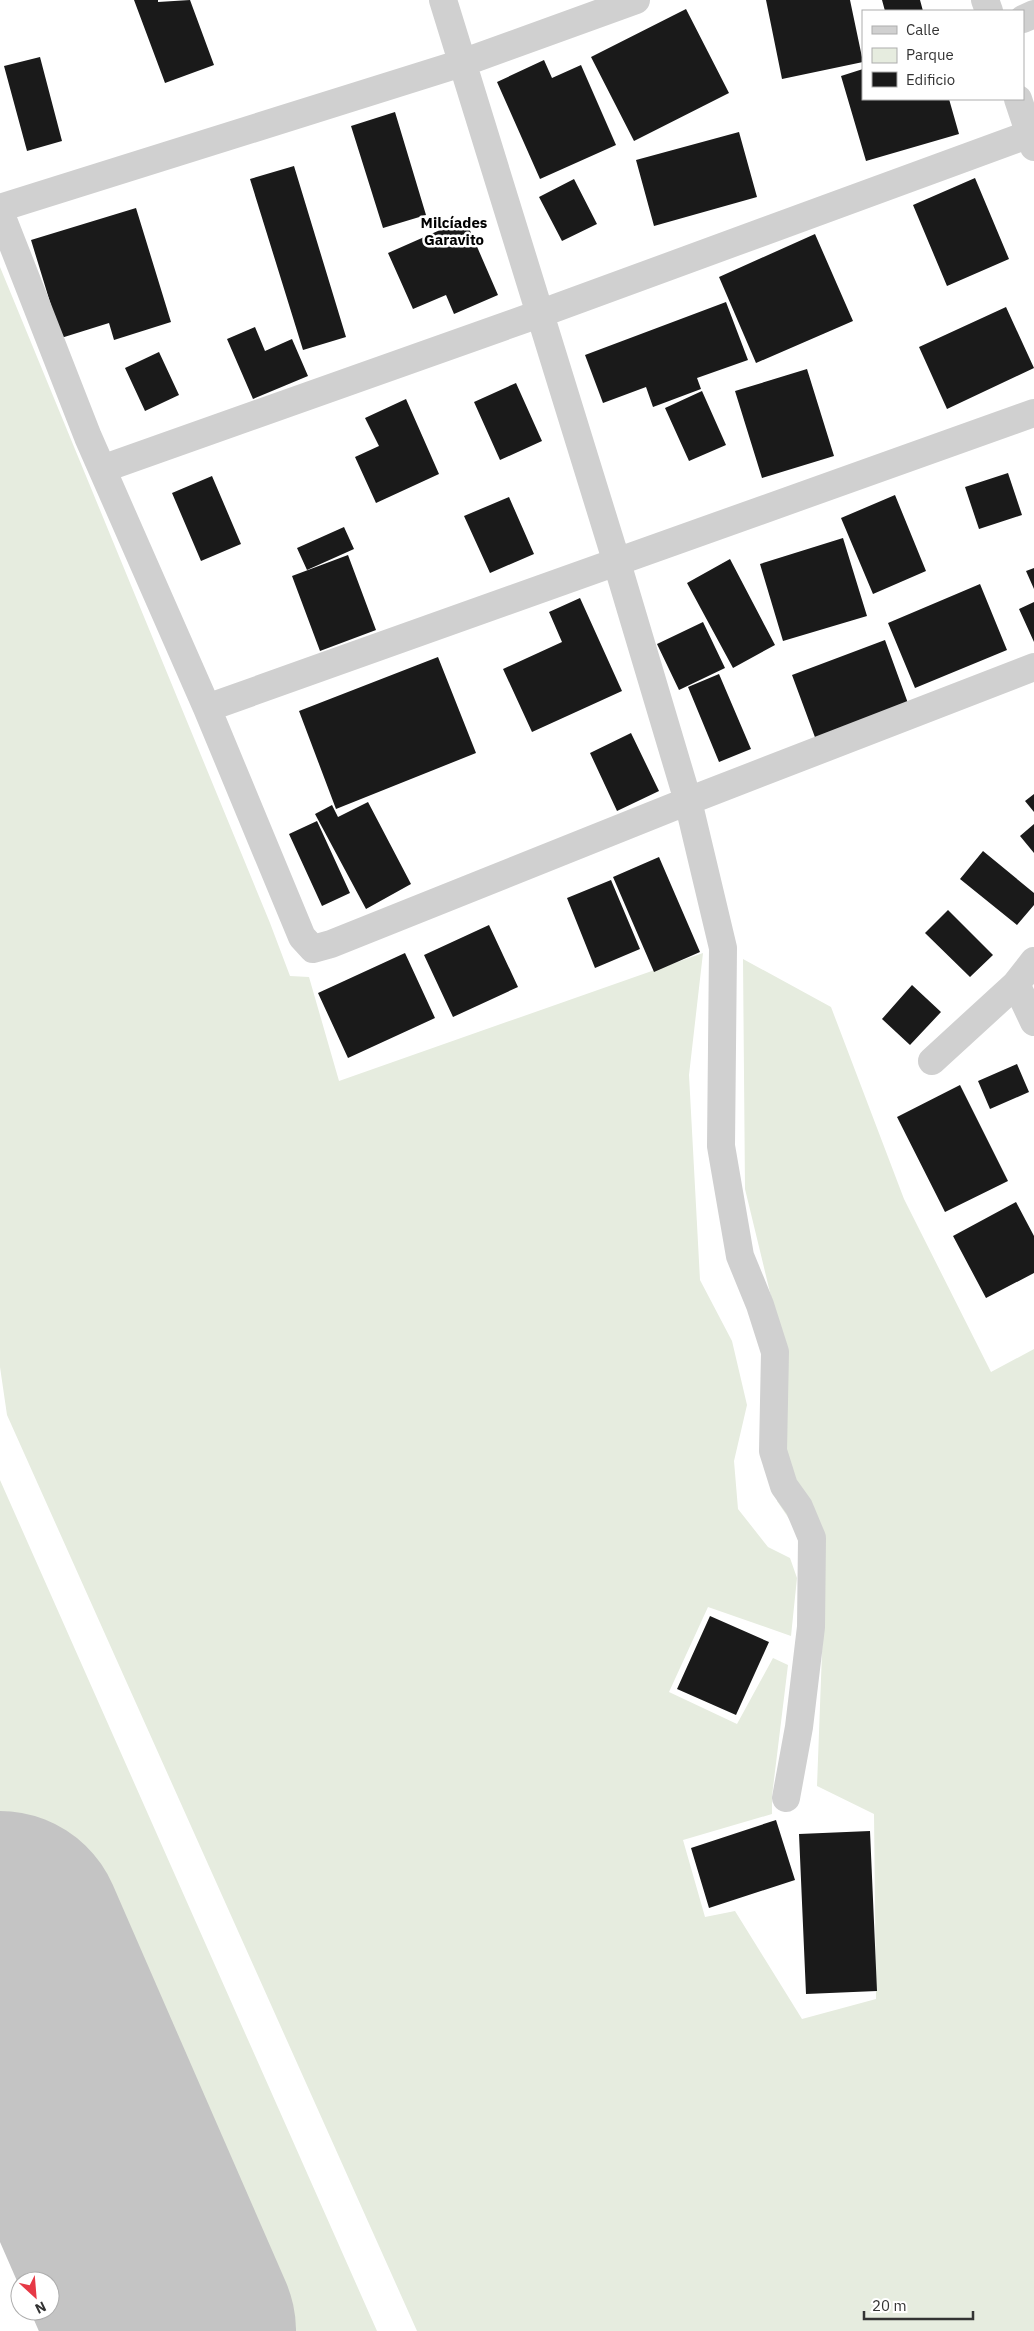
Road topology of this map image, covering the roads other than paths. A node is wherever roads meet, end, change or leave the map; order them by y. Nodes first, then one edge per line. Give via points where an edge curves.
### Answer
1 (443, 0) edge
2 (636, 0) edge
3 (462, 63) junction
4 (1018, 100) edge
5 (1032, 140) edge
6 (0, 208) edge
7 (0, 212) edge
8 (539, 314) junction
9 (1034, 413) edge
10 (102, 469) junction
11 (617, 563) junction
12 (1034, 667) edge
13 (207, 708) junction
14 (688, 801) junction
15 (1034, 961) edge
16 (1016, 984) junction
17 (1034, 1022) edge
18 (932, 1061) dead end
19 (786, 1798) dead end

1 - 3 street
2 - 3 street
3 - 6 street
3 - 8 street
4 - 5 street
5 - 8 street
7 - 10 street
8 - 10 street
8 - 11 street
9 - 11 street
10 - 13 street
11 - 13 street
11 - 14 street
12 - 14 street
13 - 14 street via 302,937 313,949
14 - 19 street via 723,948 721,1146 738,1247 775,1352 773,1451 784,1486 799,1507 812,1538 811,1627 799,1727
15 - 16 street
16 - 17 street
16 - 18 street

